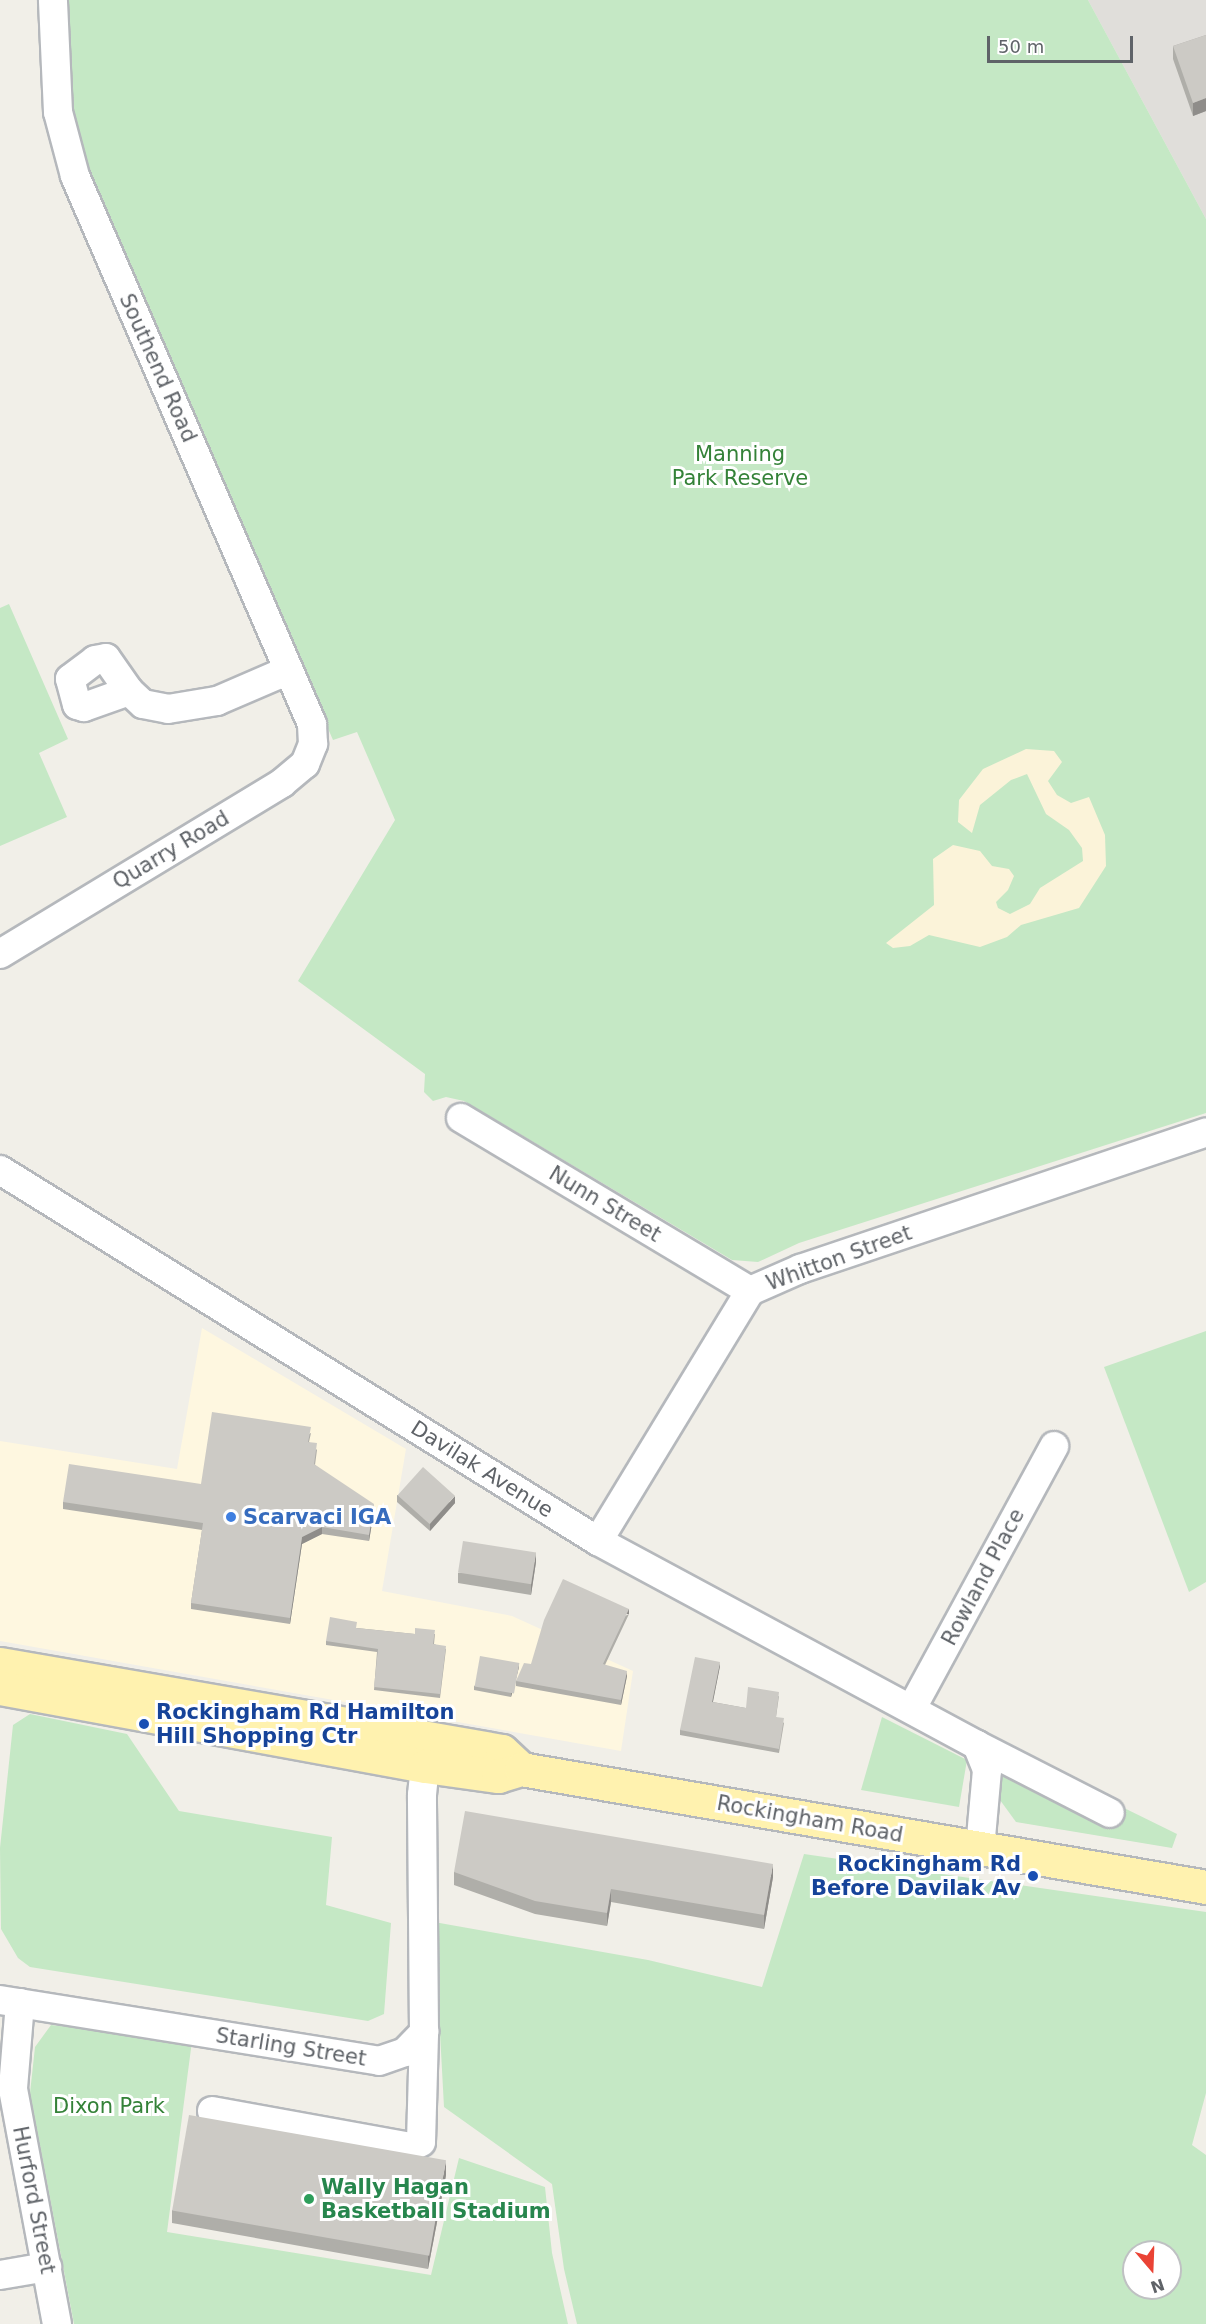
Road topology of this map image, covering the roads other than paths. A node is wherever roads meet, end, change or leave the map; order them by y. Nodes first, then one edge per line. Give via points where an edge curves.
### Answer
1 (53, 0) edge
2 (289, 670) junction
3 (129, 691) dead end
4 (312, 724) joint
5 (0, 954) edge
6 (461, 1118) dead end
7 (1206, 1132) edge
8 (0, 1170) edge
9 (750, 1290) junction
10 (1054, 1446) dead end
11 (598, 1541) junction
12 (2, 1682) edge
13 (912, 1708) junction
14 (977, 1745) junction
15 (426, 1752) junction
16 (1110, 1813) dead end
17 (980, 1848) junction
18 (1206, 1887) edge
19 (10, 2002) edge
20 (424, 2032) junction
21 (212, 2111) dead end
22 (47, 2267) junction
23 (0, 2275) edge
24 (57, 2324) edge

1 - 2 street, Southend Road via 58,112 75,176
2 - 3 street via 217,701 186,709 143,704
2 - 4 street, Southend Road
4 - 5 street, Quarry Road via 313,744 305,764 282,783
6 - 9 street, Nunn Street
7 - 9 street, Whitton Street via 800,1269
8 - 11 street, Davilak Avenue
9 - 11 street, Whitton Street
10 - 13 street, Rowland Place
11 - 13 street, Davilak Avenue
12 - 15 main road, Rockingham Road
13 - 14 street, Davilak Avenue
14 - 16 street, Davilak Avenue
14 - 17 street via 987,1770
15 - 17 main road, Rockingham Road via 502,1751 521,1770
15 - 20 street
17 - 18 main road, Rockingham Road
19 - 20 street, Starling Street via 379,2061 405,2052
19 - 22 street, Hurford Street via 13,2089
20 - 21 street via 421,2142 411,2147
22 - 23 street
22 - 24 street, Hurford Street

